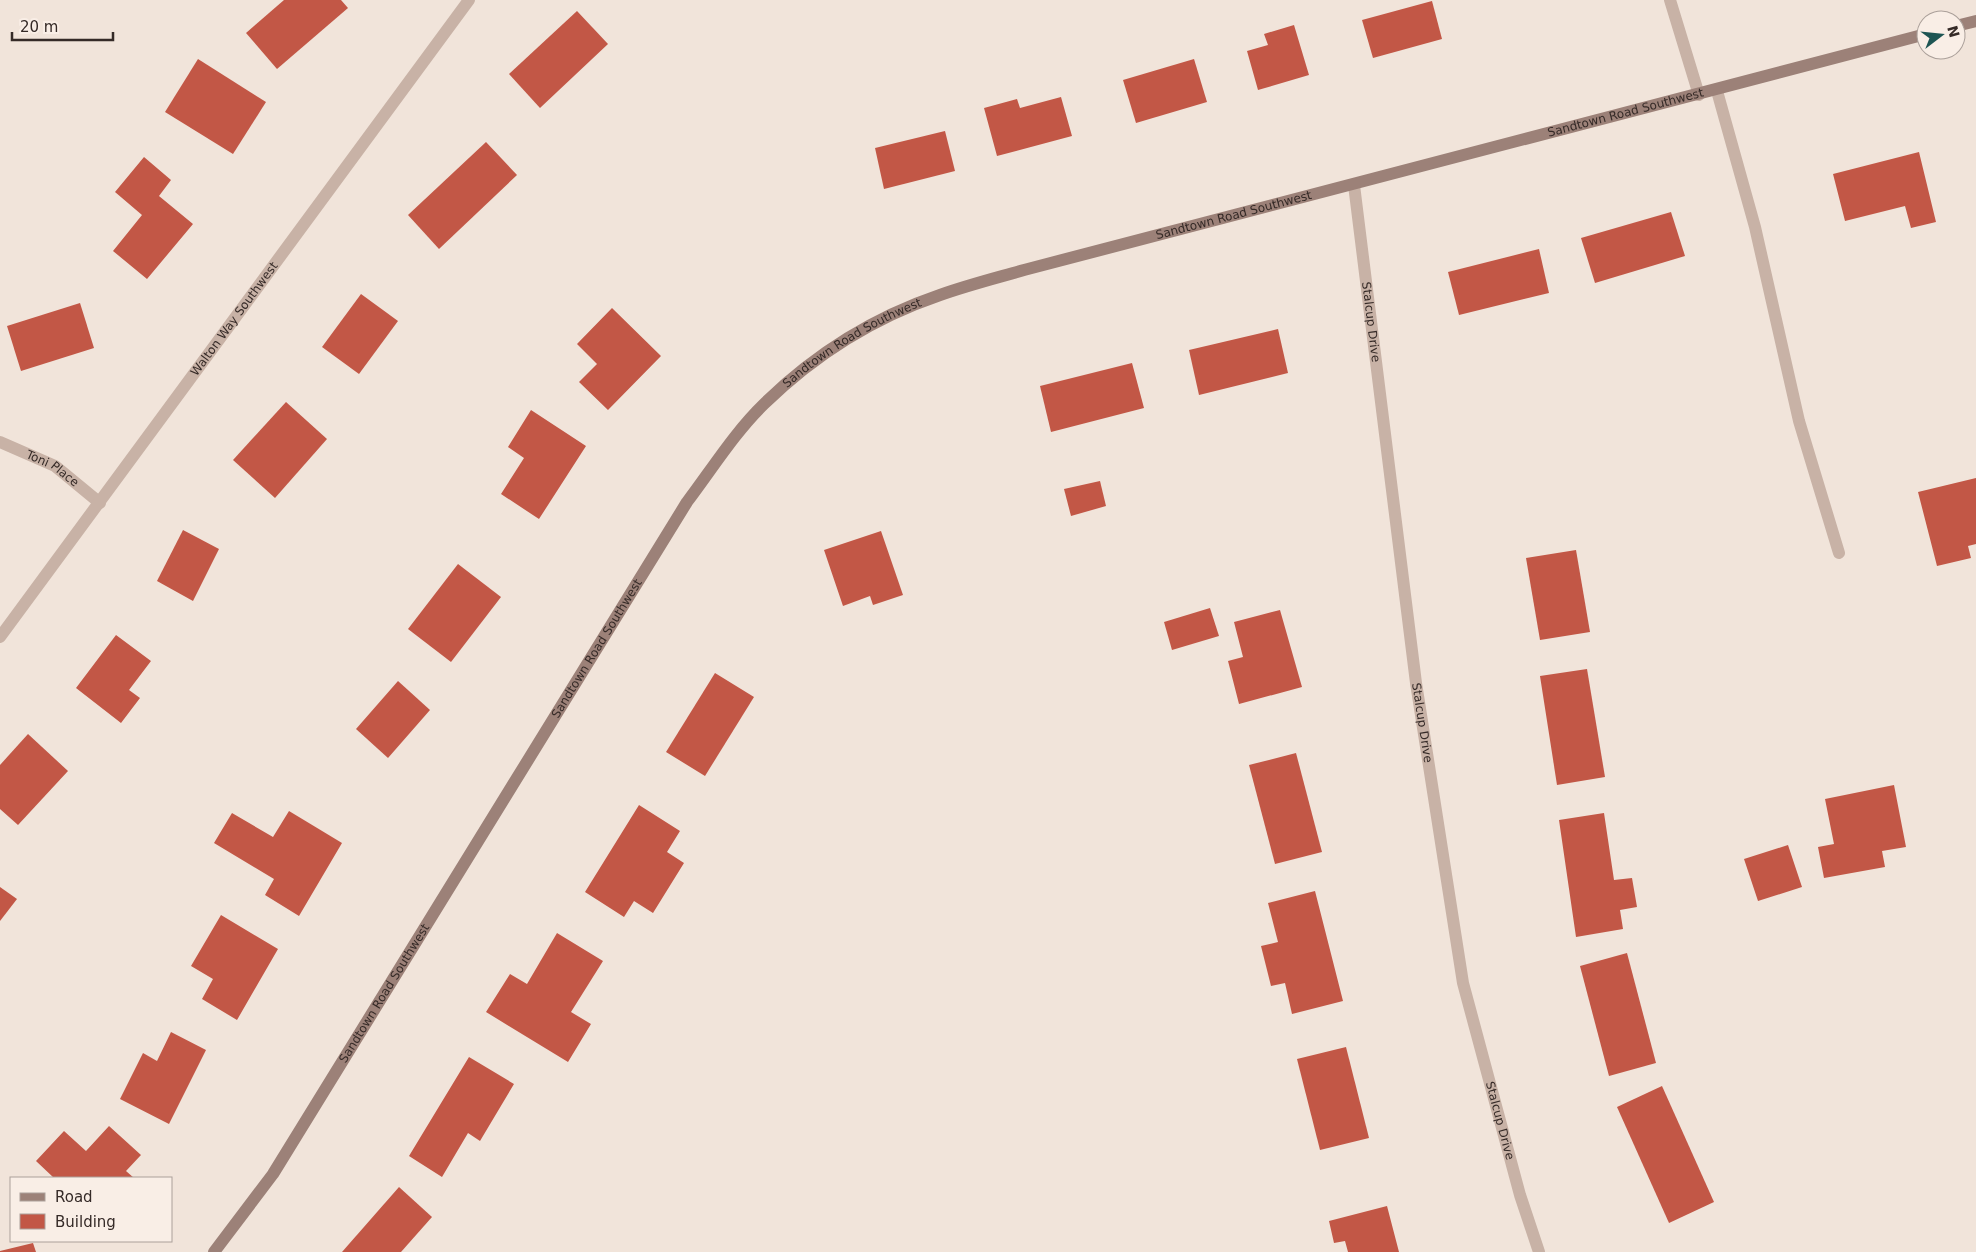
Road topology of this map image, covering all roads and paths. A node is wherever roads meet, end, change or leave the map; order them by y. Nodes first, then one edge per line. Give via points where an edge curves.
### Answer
1 (469, 0) edge
2 (1670, 0) edge
3 (1916, 37) edge
4 (1717, 90) junction
5 (1699, 95) junction
6 (1354, 185) junction
7 (0, 442) edge
8 (100, 503) junction
9 (1839, 553) dead end
10 (0, 637) edge
11 (214, 1252) edge
12 (1539, 1252) edge

1 - 8 street, Walton Way Southwest
2 - 5 street
3 - 4 street, Sandtown Road Southwest
4 - 5 street, Sandtown Road Southwest
4 - 9 street via 1755,226 1799,421
5 - 6 street, Sandtown Road Southwest
6 - 11 street, Sandtown Road Southwest via 1024,270 940,295 887,317 843,341 800,372 763,405 687,502 273,1174
6 - 12 street, Stalcup Drive via 1416,683 1463,983 1520,1194
7 - 8 street, Toni Place via 54,466
8 - 10 street, Walton Way Southwest

